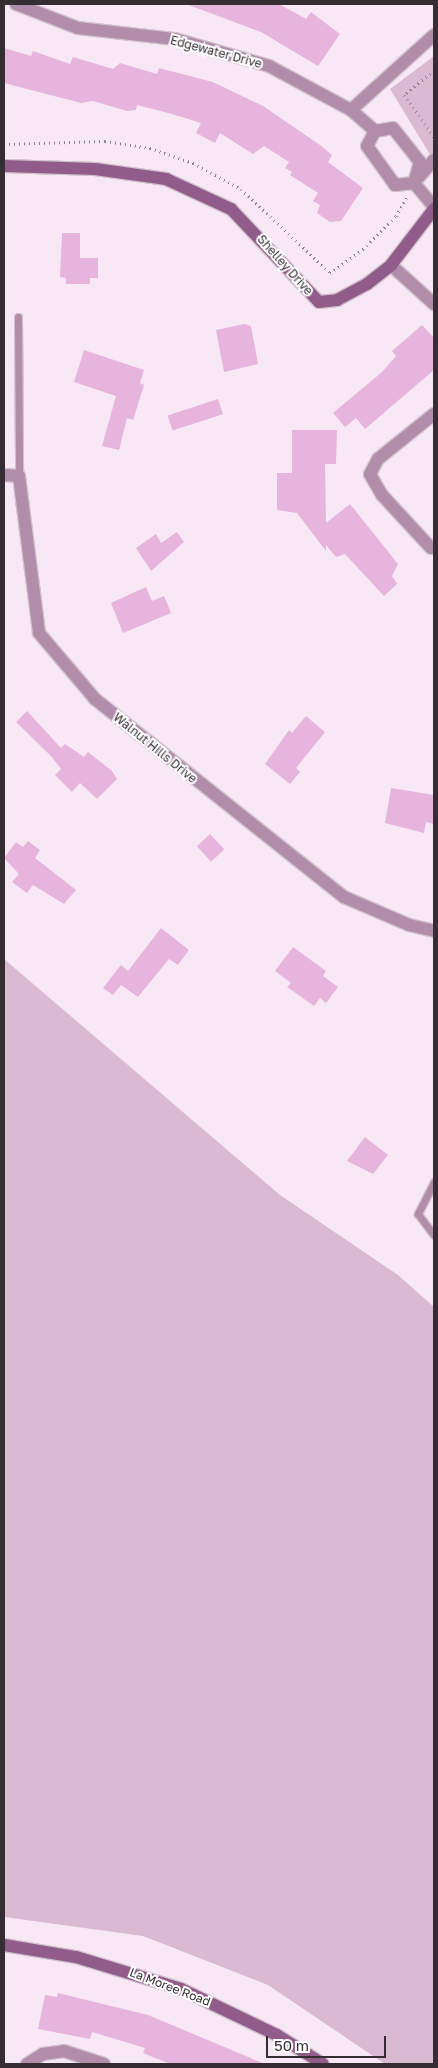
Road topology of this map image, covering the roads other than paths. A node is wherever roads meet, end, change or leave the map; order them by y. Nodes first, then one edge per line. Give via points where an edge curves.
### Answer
1 (16, 4) edge
2 (434, 35) edge
3 (351, 110) junction
4 (375, 131) junction
5 (434, 160) edge
6 (4, 166) edge
7 (414, 183) junction
8 (434, 208) edge
9 (391, 264) junction
10 (434, 304) edge
11 (18, 317) dead end
12 (434, 414) edge
13 (4, 475) edge
14 (19, 476) junction
15 (430, 548) dead end
16 (434, 931) edge
17 (434, 1182) edge
18 (434, 1235) edge
19 (4, 1945) edge
20 (28, 2064) edge
21 (104, 2064) edge
22 (323, 2064) edge

1 - 3 street, Edgewater Drive via 78,28 175,39 269,66
2 - 3 street
3 - 4 street, Edgewater Drive
4 - 7 street via 393,128 420,162
4 - 7 street via 367,146 395,185
5 - 7 street
6 - 9 street, Shelley Drive via 95,168 166,179 231,209 319,302 338,300
7 - 8 street
8 - 9 street, Shelley Drive
9 - 10 street
11 - 14 lane
12 - 15 street via 378,459 370,474 382,495
13 - 14 street
14 - 16 street, Walnut Hills Drive via 38,632 95,699 344,897 408,925
17 - 18 lane via 418,1214
19 - 22 street, La Moree Road via 76,1957 181,1989 238,2014
20 - 21 street via 43,2054 64,2051

